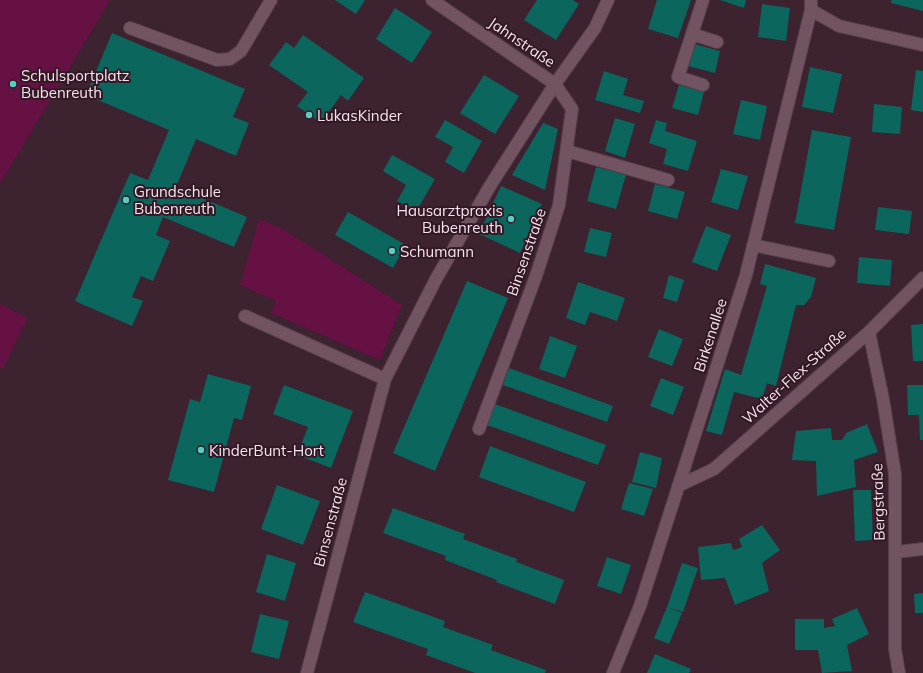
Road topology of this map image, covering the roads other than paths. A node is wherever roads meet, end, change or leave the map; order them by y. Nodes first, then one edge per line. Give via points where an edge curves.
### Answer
1 (271, 0) edge
2 (432, 0) edge
3 (608, 0) edge
4 (703, 0) edge
5 (811, 5) edge
6 (130, 28) dead end
7 (692, 34) junction
8 (717, 42) dead end
9 (923, 45) edge
10 (555, 84) junction
11 (703, 85) dead end
12 (566, 151) junction
13 (668, 180) dead end
14 (754, 245) junction
15 (830, 261) dead end
16 (923, 278) edge
17 (245, 316) dead end
18 (868, 332) junction
19 (385, 379) junction
20 (479, 429) dead end
21 (678, 486) junction
22 (923, 549) edge
23 (896, 552) junction
24 (307, 673) edge
25 (613, 673) edge
26 (899, 673) edge

1 - 6 street via 241,51 230,59 217,60
2 - 10 street, Jahnstraße
3 - 10 street, Binsenstraße via 595,28
4 - 7 street
5 - 9 street via 839,26
5 - 14 street, Birkenallee
7 - 8 street
7 - 11 street via 678,77
10 - 12 street, Binsenstraße via 572,109
10 - 19 street, Binsenstraße via 490,186 436,279
12 - 13 street
12 - 20 street, Binsenstraße via 559,205 536,276
14 - 15 street
14 - 21 street, Birkenallee
16 - 18 street, Walter-Flex-Straße
17 - 19 street
18 - 21 street, Walter-Flex-Straße via 714,469
18 - 23 street, Bergstraße via 879,376 893,459
19 - 24 street, Binsenstraße
21 - 25 street, Birkenallee via 640,606
22 - 23 street
23 - 26 street, Bergstraße via 895,649

